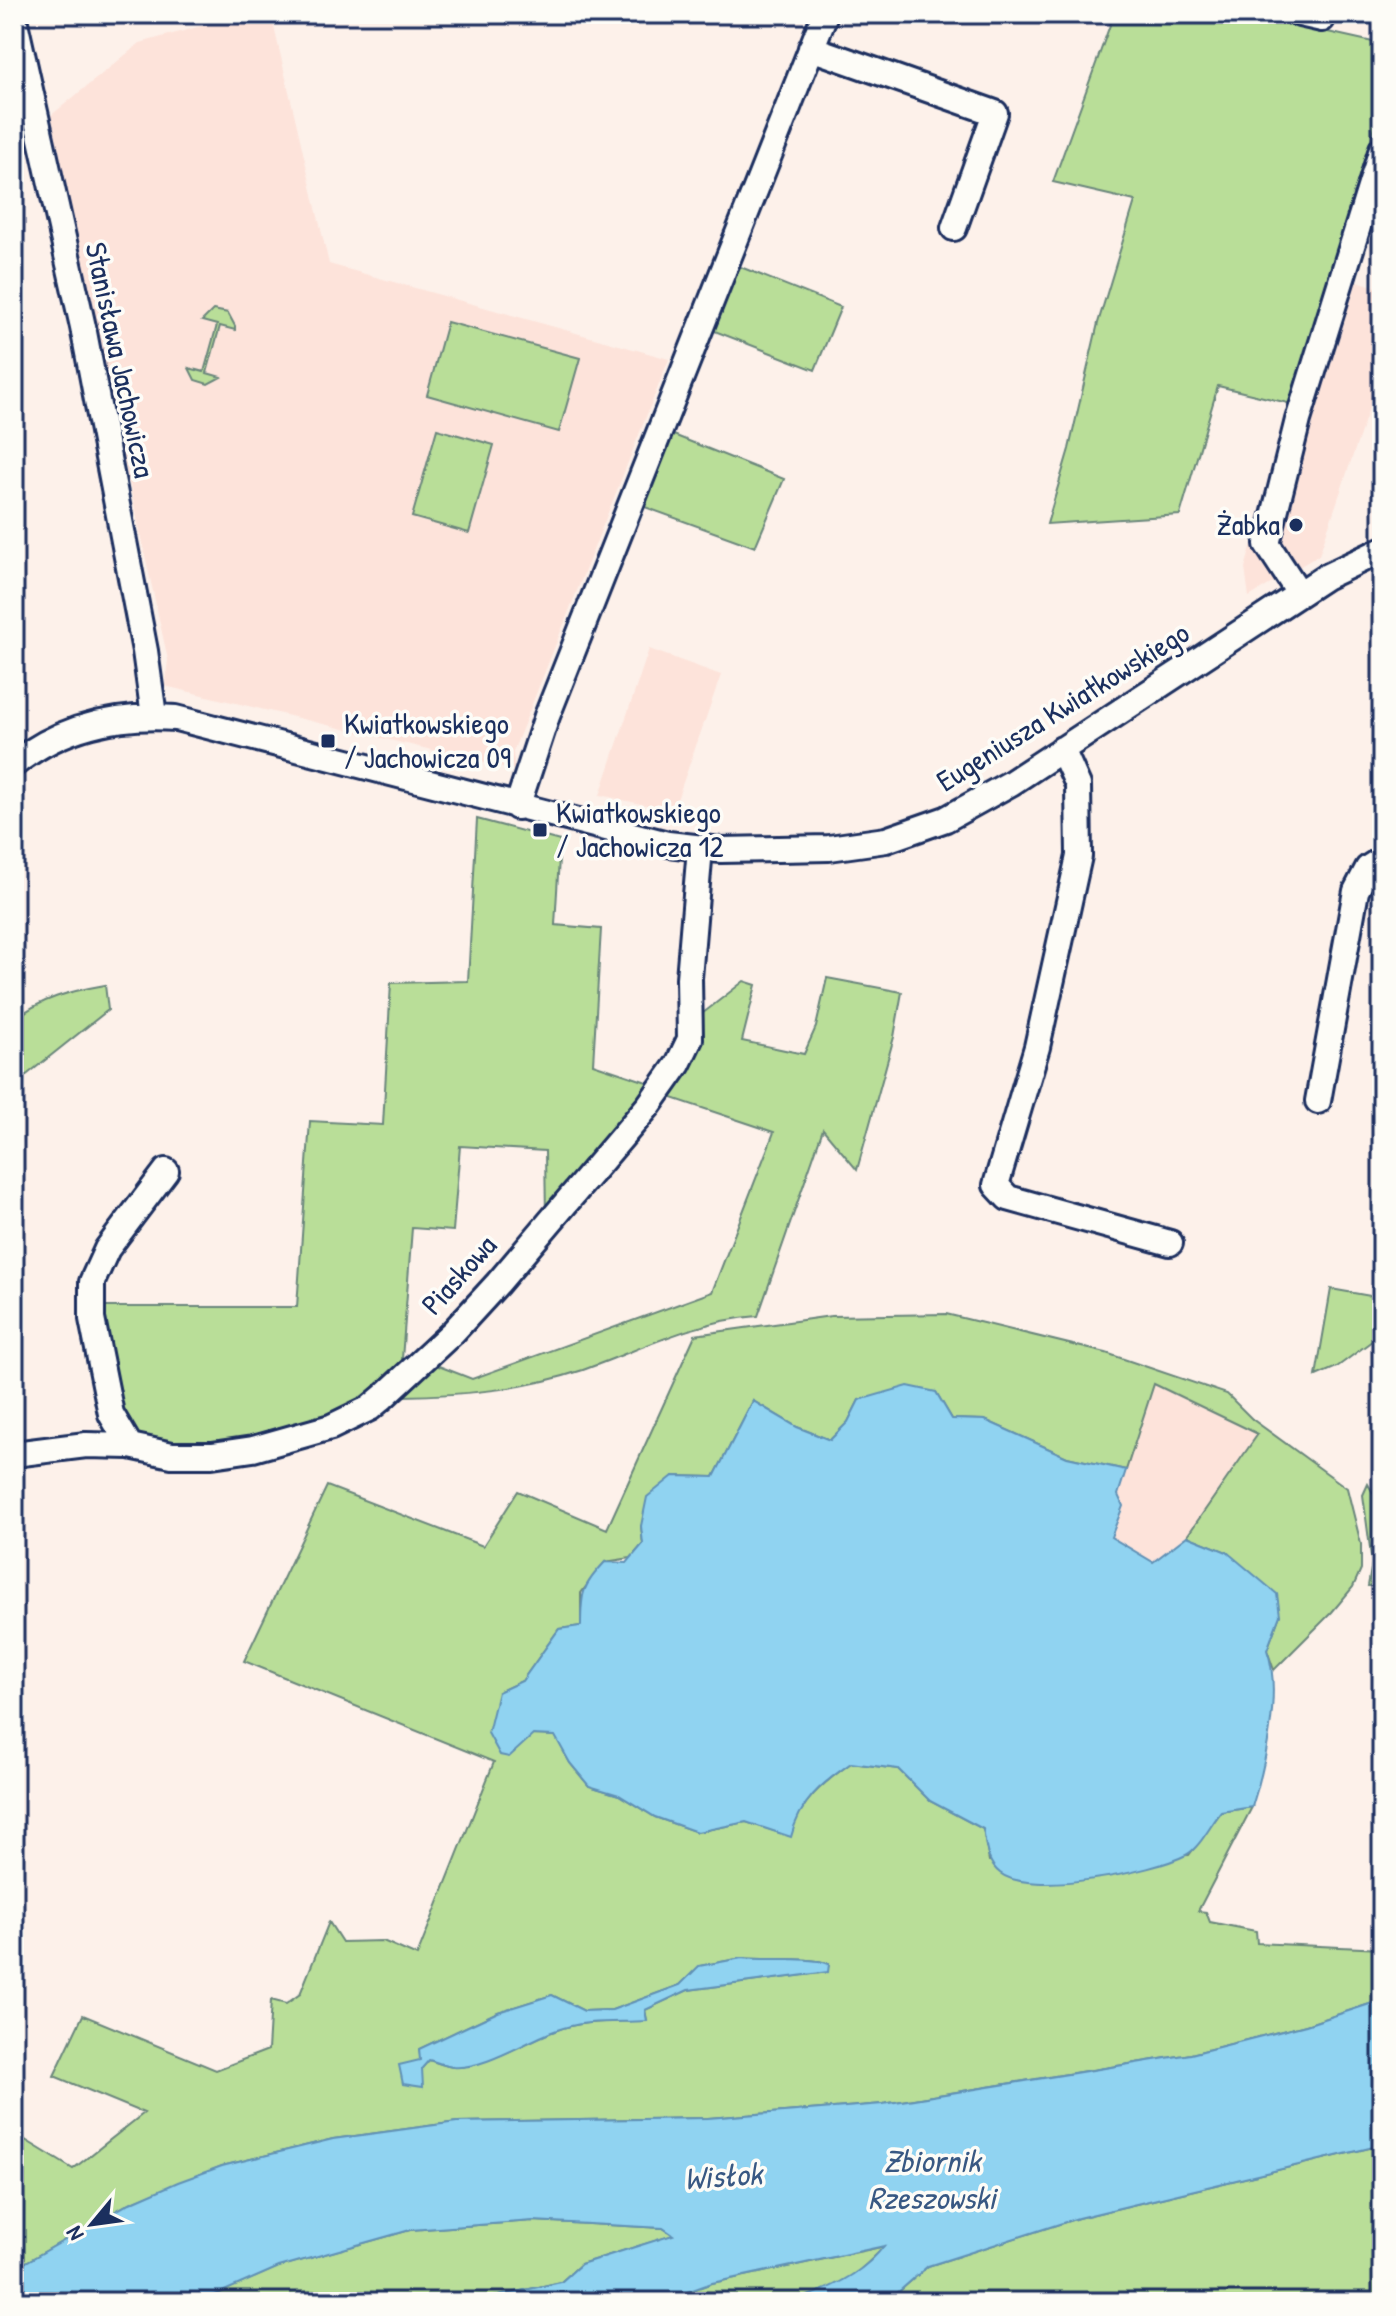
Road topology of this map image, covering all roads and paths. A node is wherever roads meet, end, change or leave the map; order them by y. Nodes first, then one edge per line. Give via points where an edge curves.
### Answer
1 (825, 14) edge
2 (14, 18) edge
3 (811, 48) junction
4 (1382, 149) edge
5 (954, 228) dead end
6 (1382, 550) edge
7 (1299, 593) junction
8 (154, 716) junction
9 (1062, 749) junction
10 (14, 764) edge
11 (517, 807) junction
12 (700, 848) junction
13 (1382, 859) edge
14 (1318, 1101) dead end
15 (166, 1171) dead end
16 (1170, 1243) dead end
17 (130, 1446) junction
18 (14, 1454) edge

1 - 3 street
2 - 8 street, Stanisława Jachowicza via 83,327
3 - 5 street via 995,113
3 - 11 street via 538,741
4 - 7 street via 1298,420 1267,544
6 - 7 street, Eugeniusza Kwiatkowskiego
7 - 9 street, Eugeniusza Kwiatkowskiego
8 - 10 street, Eugeniusza Kwiatkowskiego via 79,728 49,740
8 - 11 street, Eugeniusza Kwiatkowskiego via 204,724
9 - 12 street, Eugeniusza Kwiatkowskiego via 971,807 886,840 785,850
9 - 16 street via 1078,785 1079,856 1037,1047 996,1185 1008,1198
11 - 12 street, Eugeniusza Kwiatkowskiego
12 - 17 street, Piaskowa via 689,978 690,1039 678,1064 649,1105 453,1332 370,1408 331,1427 212,1455 172,1455
13 - 14 street via 1368,868 1356,891
15 - 17 street via 107,1249 92,1282 92,1319 111,1414
17 - 18 street, Piaskowa via 86,1445

